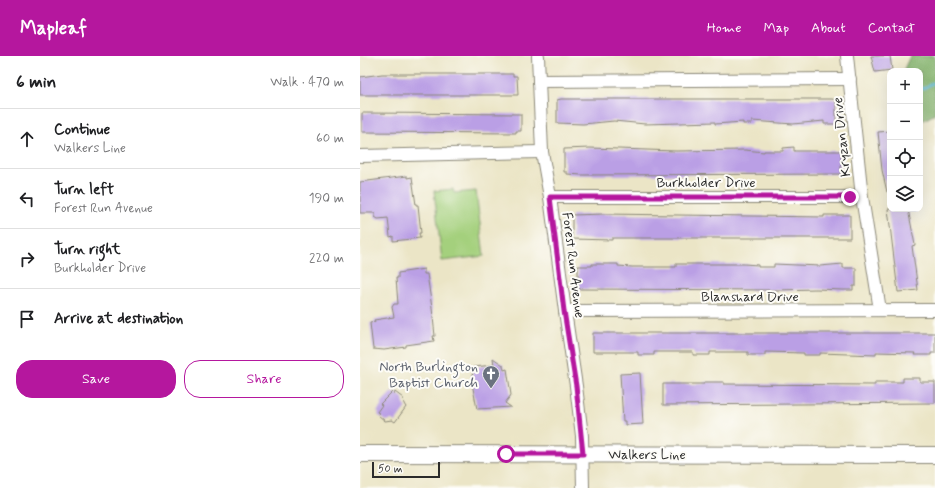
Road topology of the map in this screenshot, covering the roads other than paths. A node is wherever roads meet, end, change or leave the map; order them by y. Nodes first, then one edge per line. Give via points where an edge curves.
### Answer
1 (538, 56) edge
2 (847, 56) edge
3 (850, 79) junction
4 (539, 81) junction
5 (542, 152) junction
6 (360, 156) edge
7 (550, 197) junction
8 (862, 197) junction
9 (880, 310) junction
10 (935, 310) edge
11 (564, 311) junction
12 (360, 454) edge
13 (583, 454) junction
14 (935, 455) edge
15 (583, 488) edge

1 - 4 street, Forest Run Avenue
2 - 3 street, Kryzan Drive
3 - 4 street
3 - 8 street, Kryzan Drive
4 - 5 street, Forest Run Avenue
5 - 6 street
5 - 7 street, Forest Run Avenue
7 - 8 street, Burkholder Drive
7 - 11 street, Forest Run Avenue
8 - 9 street, Kryzan Drive
9 - 10 street, Blanshard Drive
9 - 11 street, Blanshard Drive
11 - 13 street, Forest Run Avenue via 576,386
12 - 13 main road, Walkers Line
13 - 14 main road, Walkers Line
13 - 15 street, Forest Run Avenue

